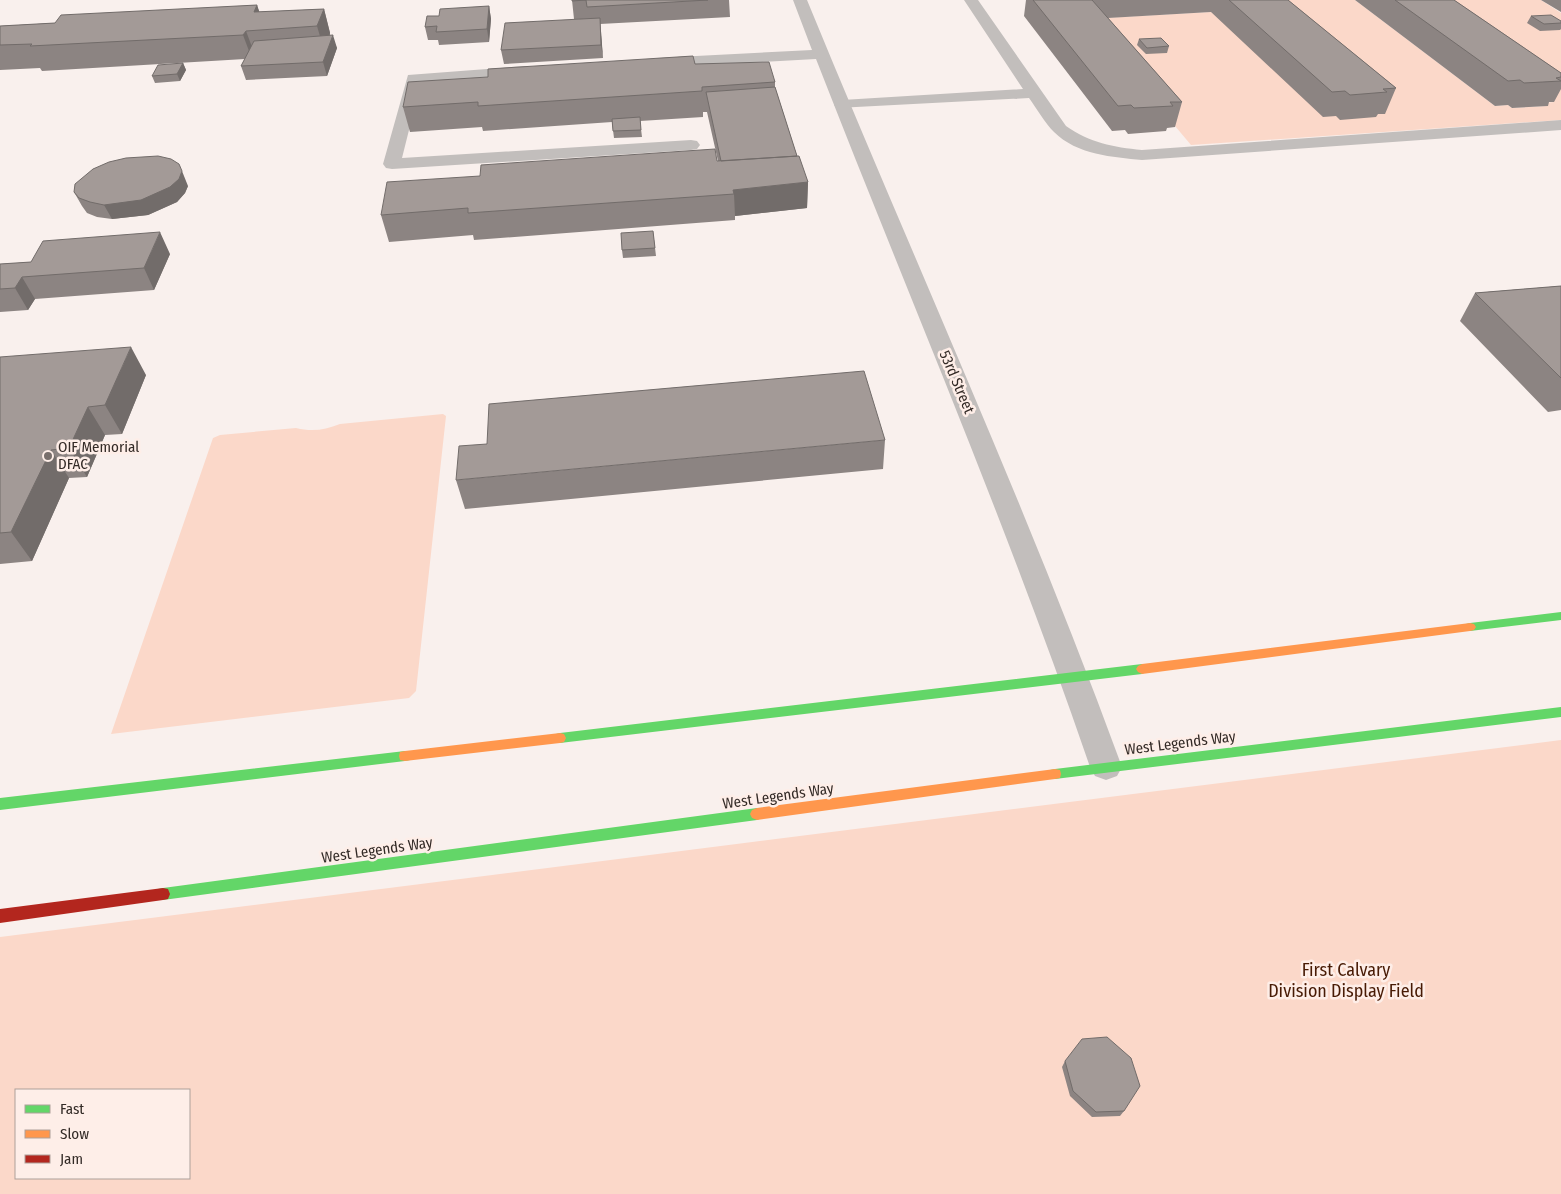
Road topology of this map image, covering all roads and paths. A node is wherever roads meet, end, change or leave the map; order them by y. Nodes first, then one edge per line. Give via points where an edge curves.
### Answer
1 (800, 0) edge
2 (970, 0) edge
3 (821, 54) junction
4 (642, 64) edge
5 (543, 70) edge
6 (1033, 93) junction
7 (842, 105) junction
8 (1561, 125) edge
9 (691, 145) dead end
10 (1561, 616) edge
11 (1076, 677) junction
12 (1561, 712) edge
13 (1106, 767) junction
14 (0, 804) edge
15 (0, 916) edge

1 - 3 street, 53rd Street
2 - 6 lane
3 - 4 street
3 - 7 street, 53rd Street
5 - 9 street via 414,78 392,164
6 - 7 lane
6 - 8 lane via 1060,129 1074,138 1104,151 1142,155
7 - 11 street, 53rd Street
10 - 11 street
11 - 13 street, 53rd Street
11 - 14 street
12 - 13 street, West Legends Way
13 - 15 street, West Legends Way

